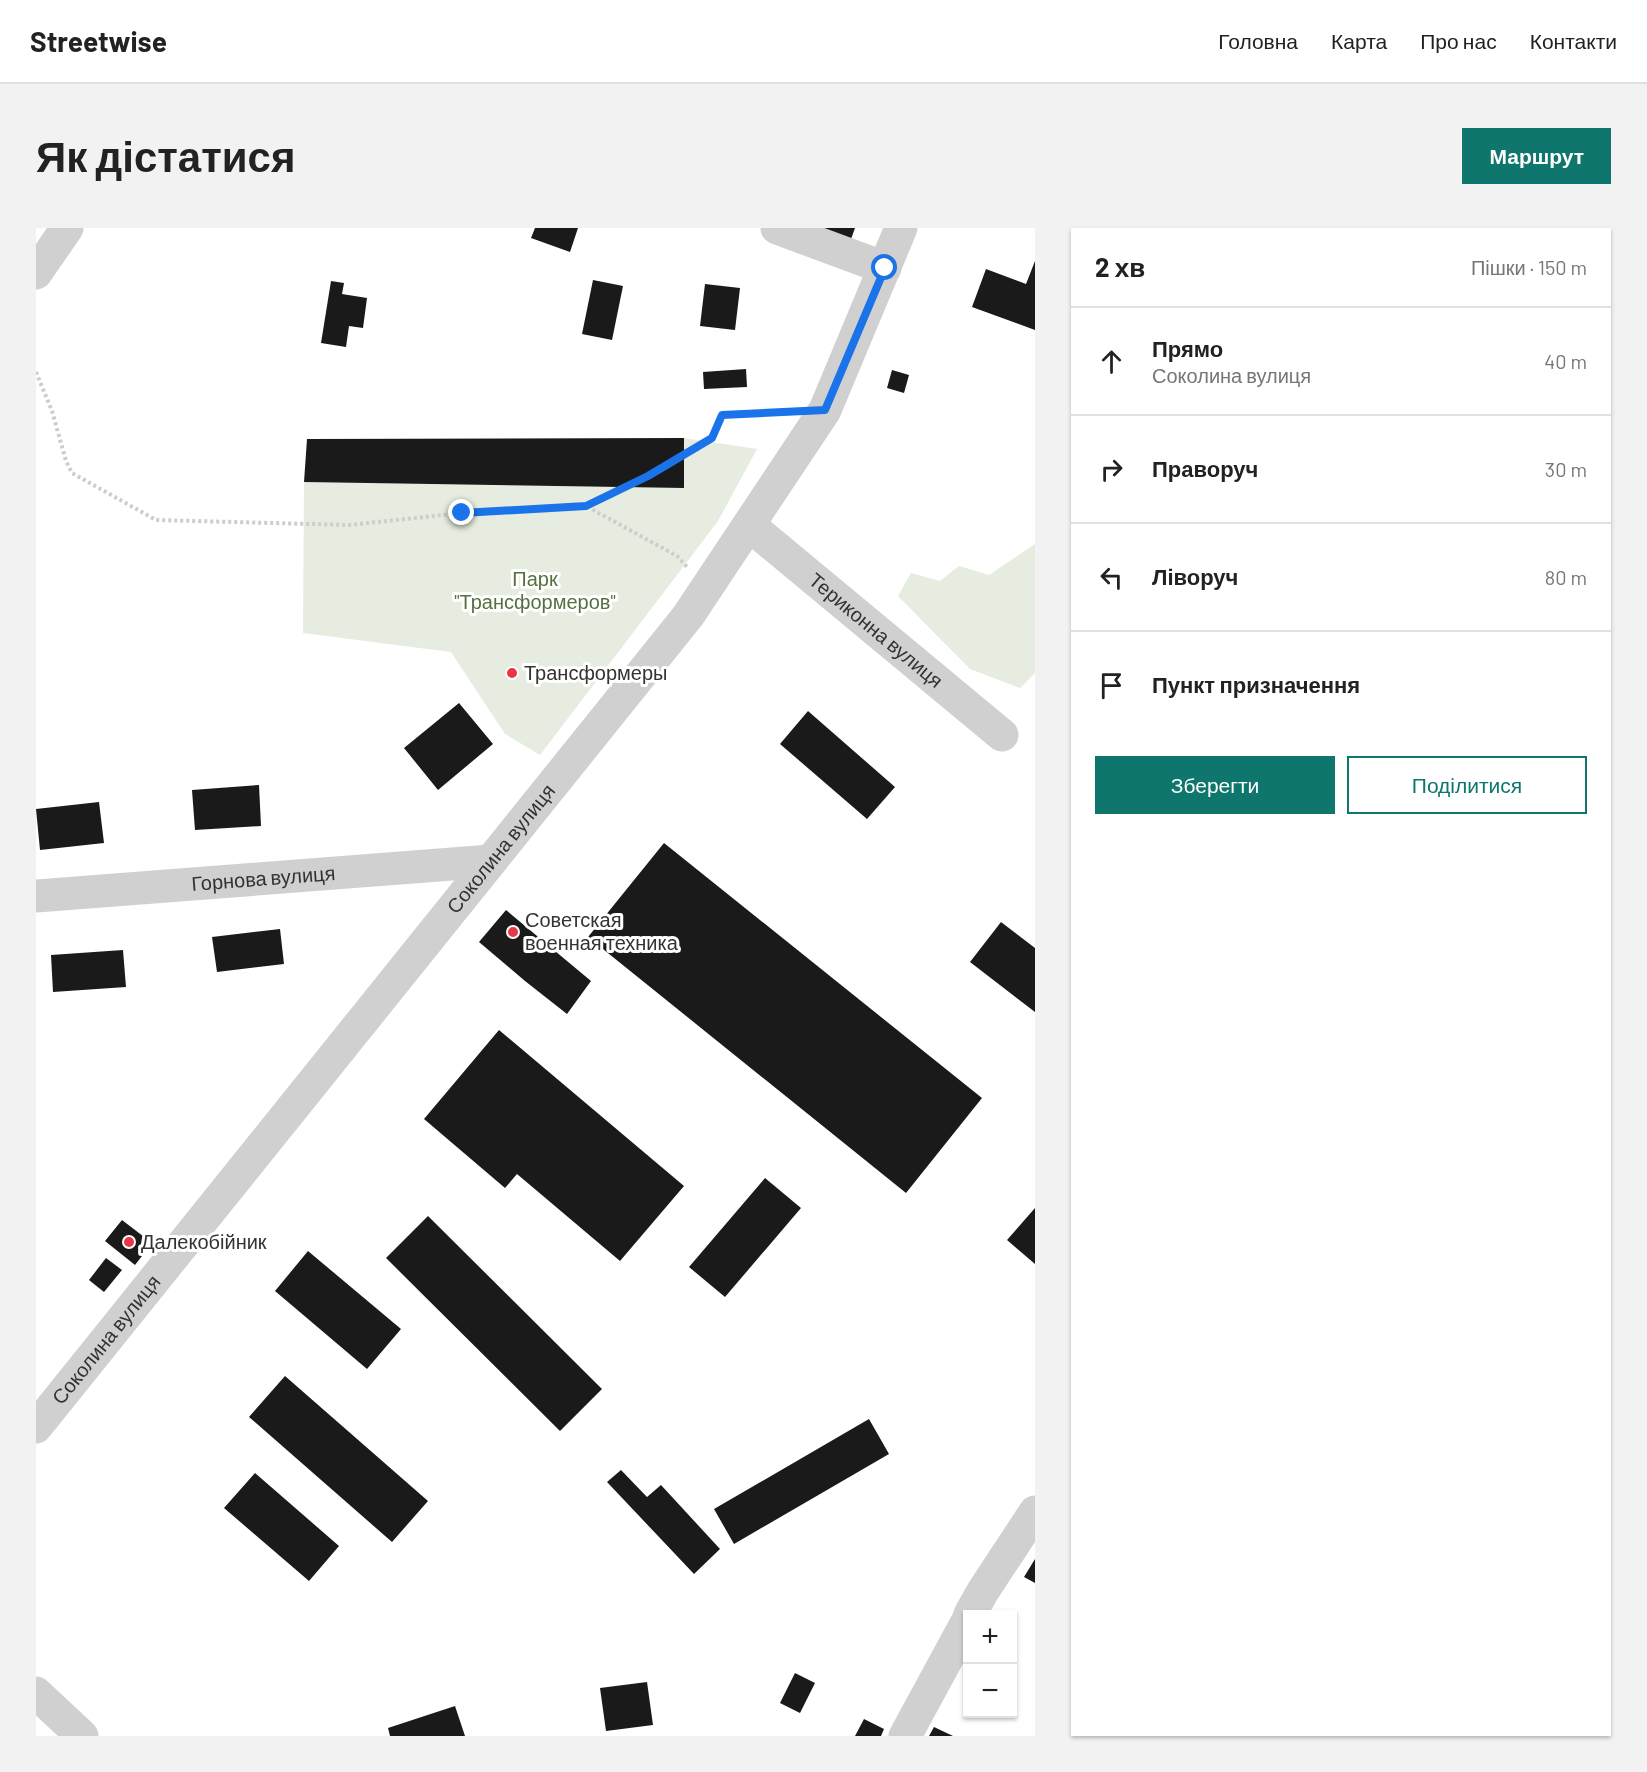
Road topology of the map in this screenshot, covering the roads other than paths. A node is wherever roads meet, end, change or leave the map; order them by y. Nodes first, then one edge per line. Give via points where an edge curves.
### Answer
1 (67, 228) edge
2 (777, 228) edge
3 (901, 228) edge
4 (885, 268) junction
5 (36, 273) edge
6 (749, 525) junction
7 (1002, 735) dead end
8 (490, 861) junction
9 (36, 896) edge
10 (36, 1427) edge
11 (1035, 1512) edge
12 (972, 1610) edge
13 (963, 1629) edge
14 (36, 1693) edge
15 (82, 1736) edge
16 (905, 1736) edge

1 - 5 street
2 - 4 street
3 - 4 street, Соколина вулиця
4 - 6 street, Соколина вулиця via 825,410
6 - 7 street, Териконна вулиця
6 - 8 street, Соколина вулиця via 688,616
8 - 9 street, Горнова вулиця
8 - 10 street, Соколина вулиця
11 - 12 street
13 - 16 street
14 - 15 street

